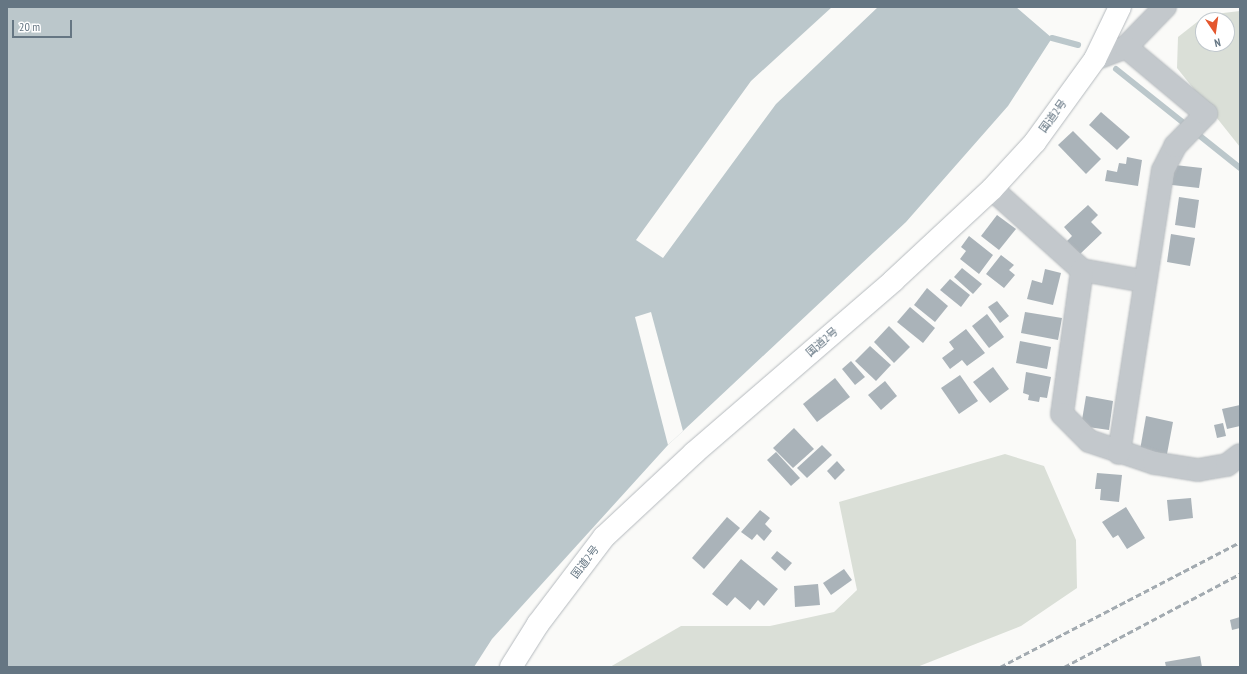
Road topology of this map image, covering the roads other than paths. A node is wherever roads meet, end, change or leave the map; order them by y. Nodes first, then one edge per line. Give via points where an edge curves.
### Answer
1 (1120, 7) edge
2 (1165, 7) edge
3 (1126, 47) junction
4 (1095, 59) junction
5 (992, 189) junction
6 (1082, 270) junction
7 (1143, 281) junction
8 (1119, 453) junction
9 (1240, 455) edge
10 (511, 667) edge

1 - 4 highway, 国道2号
2 - 3 street
3 - 4 street
3 - 7 street via 1206,114 1175,146 1163,170
4 - 5 highway, 国道2号 via 1035,142
5 - 6 street
5 - 10 highway, 国道2号 via 893,281 694,453 604,537 538,624
6 - 7 street
6 - 8 street via 1062,414 1089,441
7 - 8 street
8 - 9 street via 1198,470 1226,465

